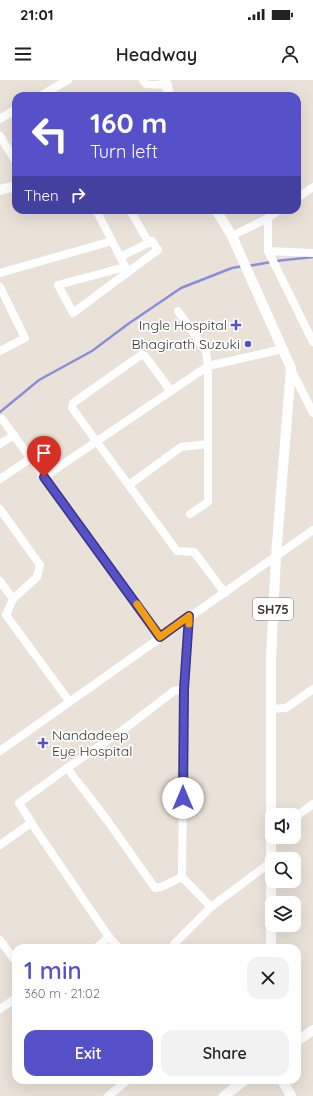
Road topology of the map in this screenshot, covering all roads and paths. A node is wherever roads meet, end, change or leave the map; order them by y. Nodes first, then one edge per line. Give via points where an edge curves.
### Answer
1 (68, 80) edge
2 (143, 80) edge
3 (166, 82) edge
4 (47, 92) edge
5 (167, 92) edge
6 (12, 111) edge
7 (0, 118) edge
8 (0, 136) edge
9 (12, 156) edge
10 (12, 187) edge
11 (313, 187) edge
12 (0, 190) edge
13 (301, 195) edge
14 (98, 214) edge
15 (132, 214) edge
16 (218, 214) edge
17 (274, 214) edge
18 (268, 218) junction
19 (232, 236) junction
20 (112, 241) junction
21 (148, 243) junction
22 (268, 252) junction
23 (313, 253) edge
24 (120, 257) junction
25 (127, 270) junction
26 (0, 273) edge
27 (0, 287) edge
28 (178, 311) dead end
29 (313, 342) edge
30 (283, 349) junction
31 (0, 351) edge
32 (208, 366) junction
33 (290, 368) junction
34 (171, 391) junction
35 (313, 413) edge
36 (2, 419) dead end
37 (14, 435) junction
38 (97, 441) junction
39 (0, 444) edge
40 (208, 444) junction
41 (31, 458) junction
42 (44, 477) junction
43 (0, 479) edge
44 (129, 485) junction
45 (0, 508) edge
46 (190, 514) dead end
47 (313, 530) edge
48 (276, 556) junction
49 (0, 581) edge
50 (225, 592) junction
51 (13, 599) junction
52 (189, 616) junction
53 (160, 637) junction
54 (184, 689) junction
55 (313, 689) edge
56 (69, 701) junction
57 (271, 709) junction
58 (0, 751) edge
59 (66, 768) junction
60 (313, 804) edge
61 (272, 808) edge
62 (301, 813) edge
63 (31, 823) junction
64 (0, 845) edge
65 (265, 866) edge
66 (182, 877) junction
67 (271, 888) edge
68 (211, 907) junction
69 (109, 937) junction
70 (0, 940) edge
71 (101, 944) edge
72 (115, 944) edge
73 (174, 944) edge
74 (271, 944) edge
75 (12, 956) edge
76 (12, 1001) edge
77 (0, 1010) edge
78 (313, 1030) edge
79 (301, 1038) edge
80 (123, 1084) edge
81 (240, 1084) edge
82 (284, 1084) edge
83 (108, 1096) edge
84 (224, 1096) edge
85 (291, 1096) edge

1 - 4 street
2 - 3 street via 146,84
3 - 5 main road
6 - 7 street
8 - 9 street
10 - 12 main road
11 - 13 street
14 - 20 street
15 - 21 street
16 - 19 main road, SH75
17 - 18 street
18 - 19 street
18 - 22 street
19 - 30 main road, SH75
20 - 24 street
20 - 26 street
21 - 24 street
21 - 25 street via 152,241 158,250
22 - 23 street
22 - 29 street
24 - 25 street
25 - 25 street via 73,314 58,285
27 - 31 street via 25,338
28 - 32 street via 206,352
30 - 32 street
30 - 33 main road, SH75
32 - 34 street
32 - 40 street
33 - 35 street
33 - 48 main road, SH75
34 - 38 street
34 - 38 street via 145,356 136,358 73,403 72,408
36 - 37 street
37 - 39 street
37 - 41 street
38 - 42 street
38 - 44 street
40 - 44 street via 181,447
40 - 46 street via 208,502
41 - 42 street
41 - 43 street
42 - 53 street
44 - 50 street via 177,551 194,552
45 - 51 street via 40,565 38,577
47 - 48 street
48 - 50 street
48 - 57 main road, SH75
49 - 51 street
50 - 52 street
51 - 56 street via 6,615
52 - 53 street
52 - 54 street
53 - 56 street
54 - 59 street via 174,691 123,730
54 - 66 street
55 - 57 street via 286,708
56 - 58 street
57 - 61 main road, SH75
59 - 63 street via 19,804
59 - 66 street via 155,888
60 - 62 street
63 - 64 street
63 - 69 street
65 - 68 street
66 - 68 street
67 - 74 main road, SH75
68 - 73 street
69 - 71 street
69 - 72 street
70 - 75 street
76 - 77 street
78 - 79 main road
80 - 83 street
81 - 84 main road
82 - 85 main road

